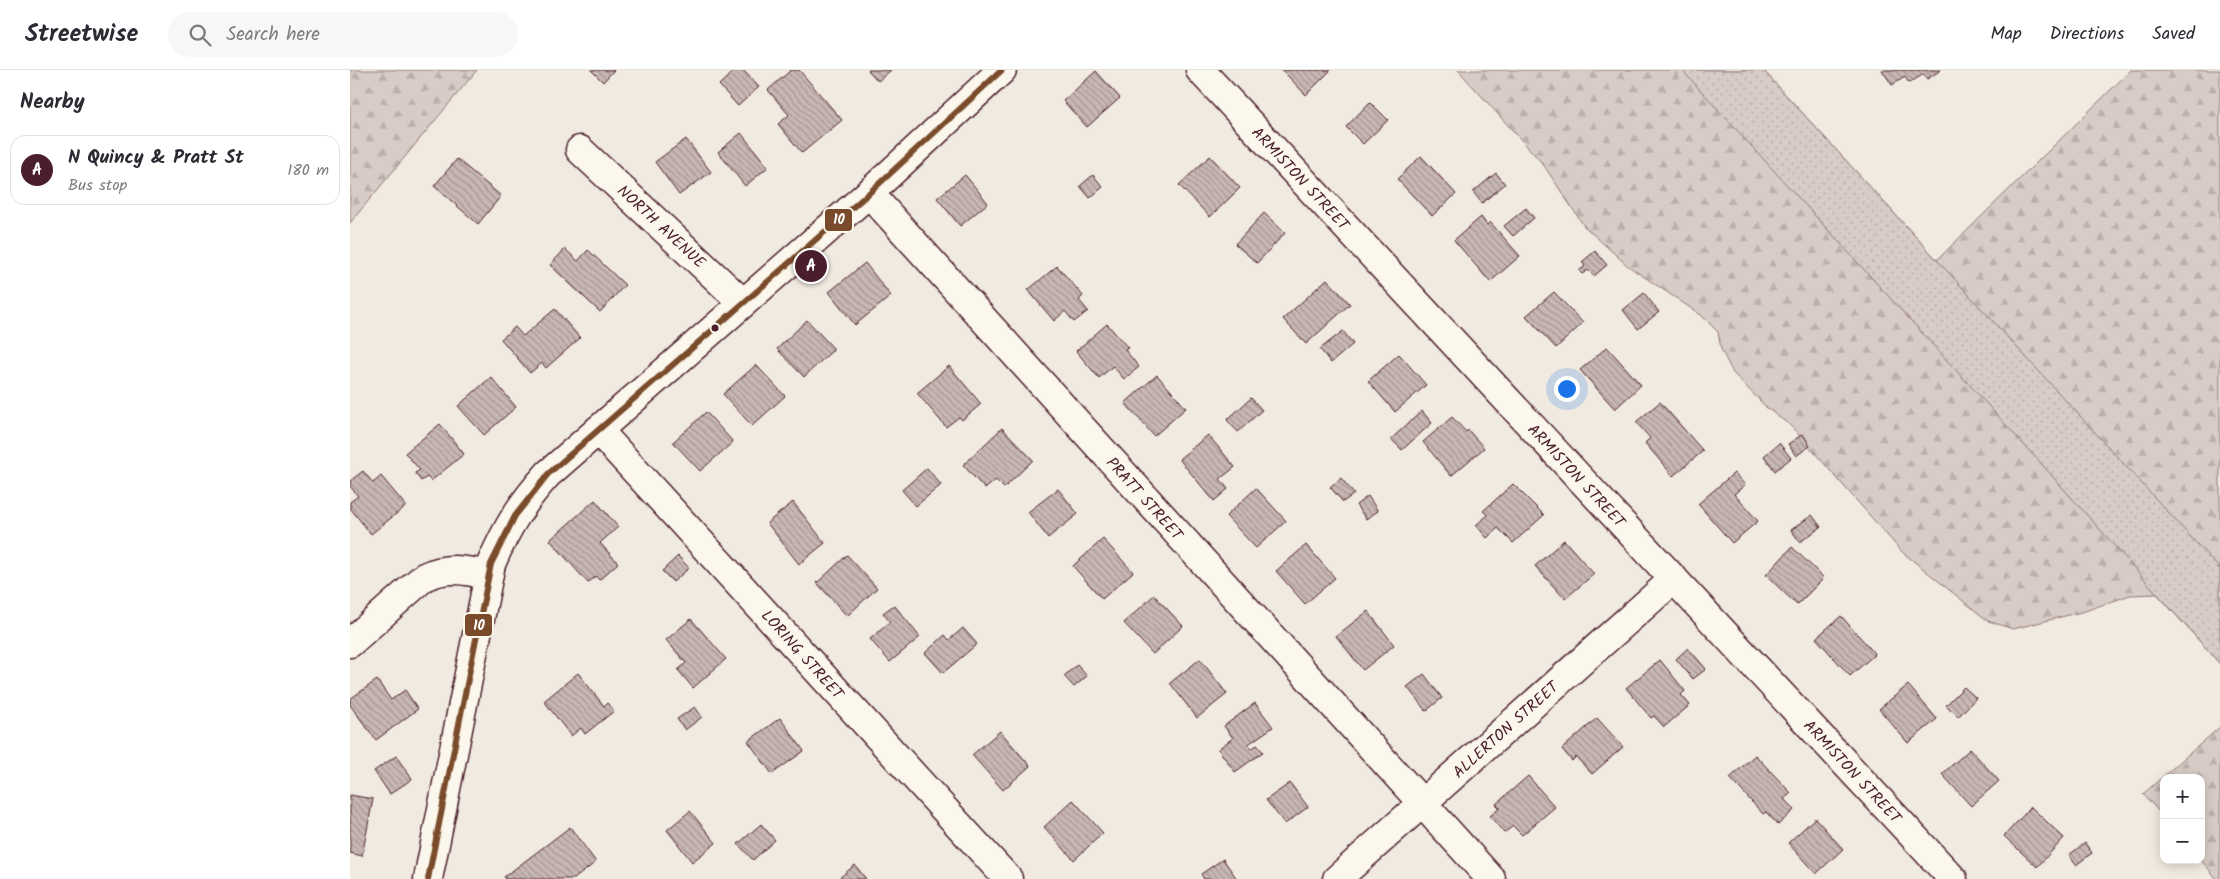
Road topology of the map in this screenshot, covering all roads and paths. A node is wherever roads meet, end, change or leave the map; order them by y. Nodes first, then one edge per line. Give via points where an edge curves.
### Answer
1 (1001, 70) edge
2 (1200, 70) edge
3 (580, 150) dead end
4 (869, 193) junction
5 (744, 303) junction
6 (598, 430) junction
7 (488, 575) junction
8 (1674, 579) junction
9 (350, 644) edge
10 (1422, 803) junction
11 (428, 879) edge
12 (1008, 879) edge
13 (1337, 879) edge
14 (1492, 879) edge
15 (1953, 879) edge

1 - 4 street
2 - 8 street, ARMISTON STREET
3 - 5 street, NORTH AVENUE
4 - 5 street
4 - 10 street, PRATT STREET
5 - 6 street
6 - 7 street via 548,474 524,501 505,532
6 - 12 street, LORING STREET
7 - 9 street via 455,569 433,572
7 - 11 street
8 - 10 street, ALLERTON STREET
8 - 15 street, ARMISTON STREET
10 - 13 street, ALLERTON STREET
10 - 14 street, PRATT STREET

